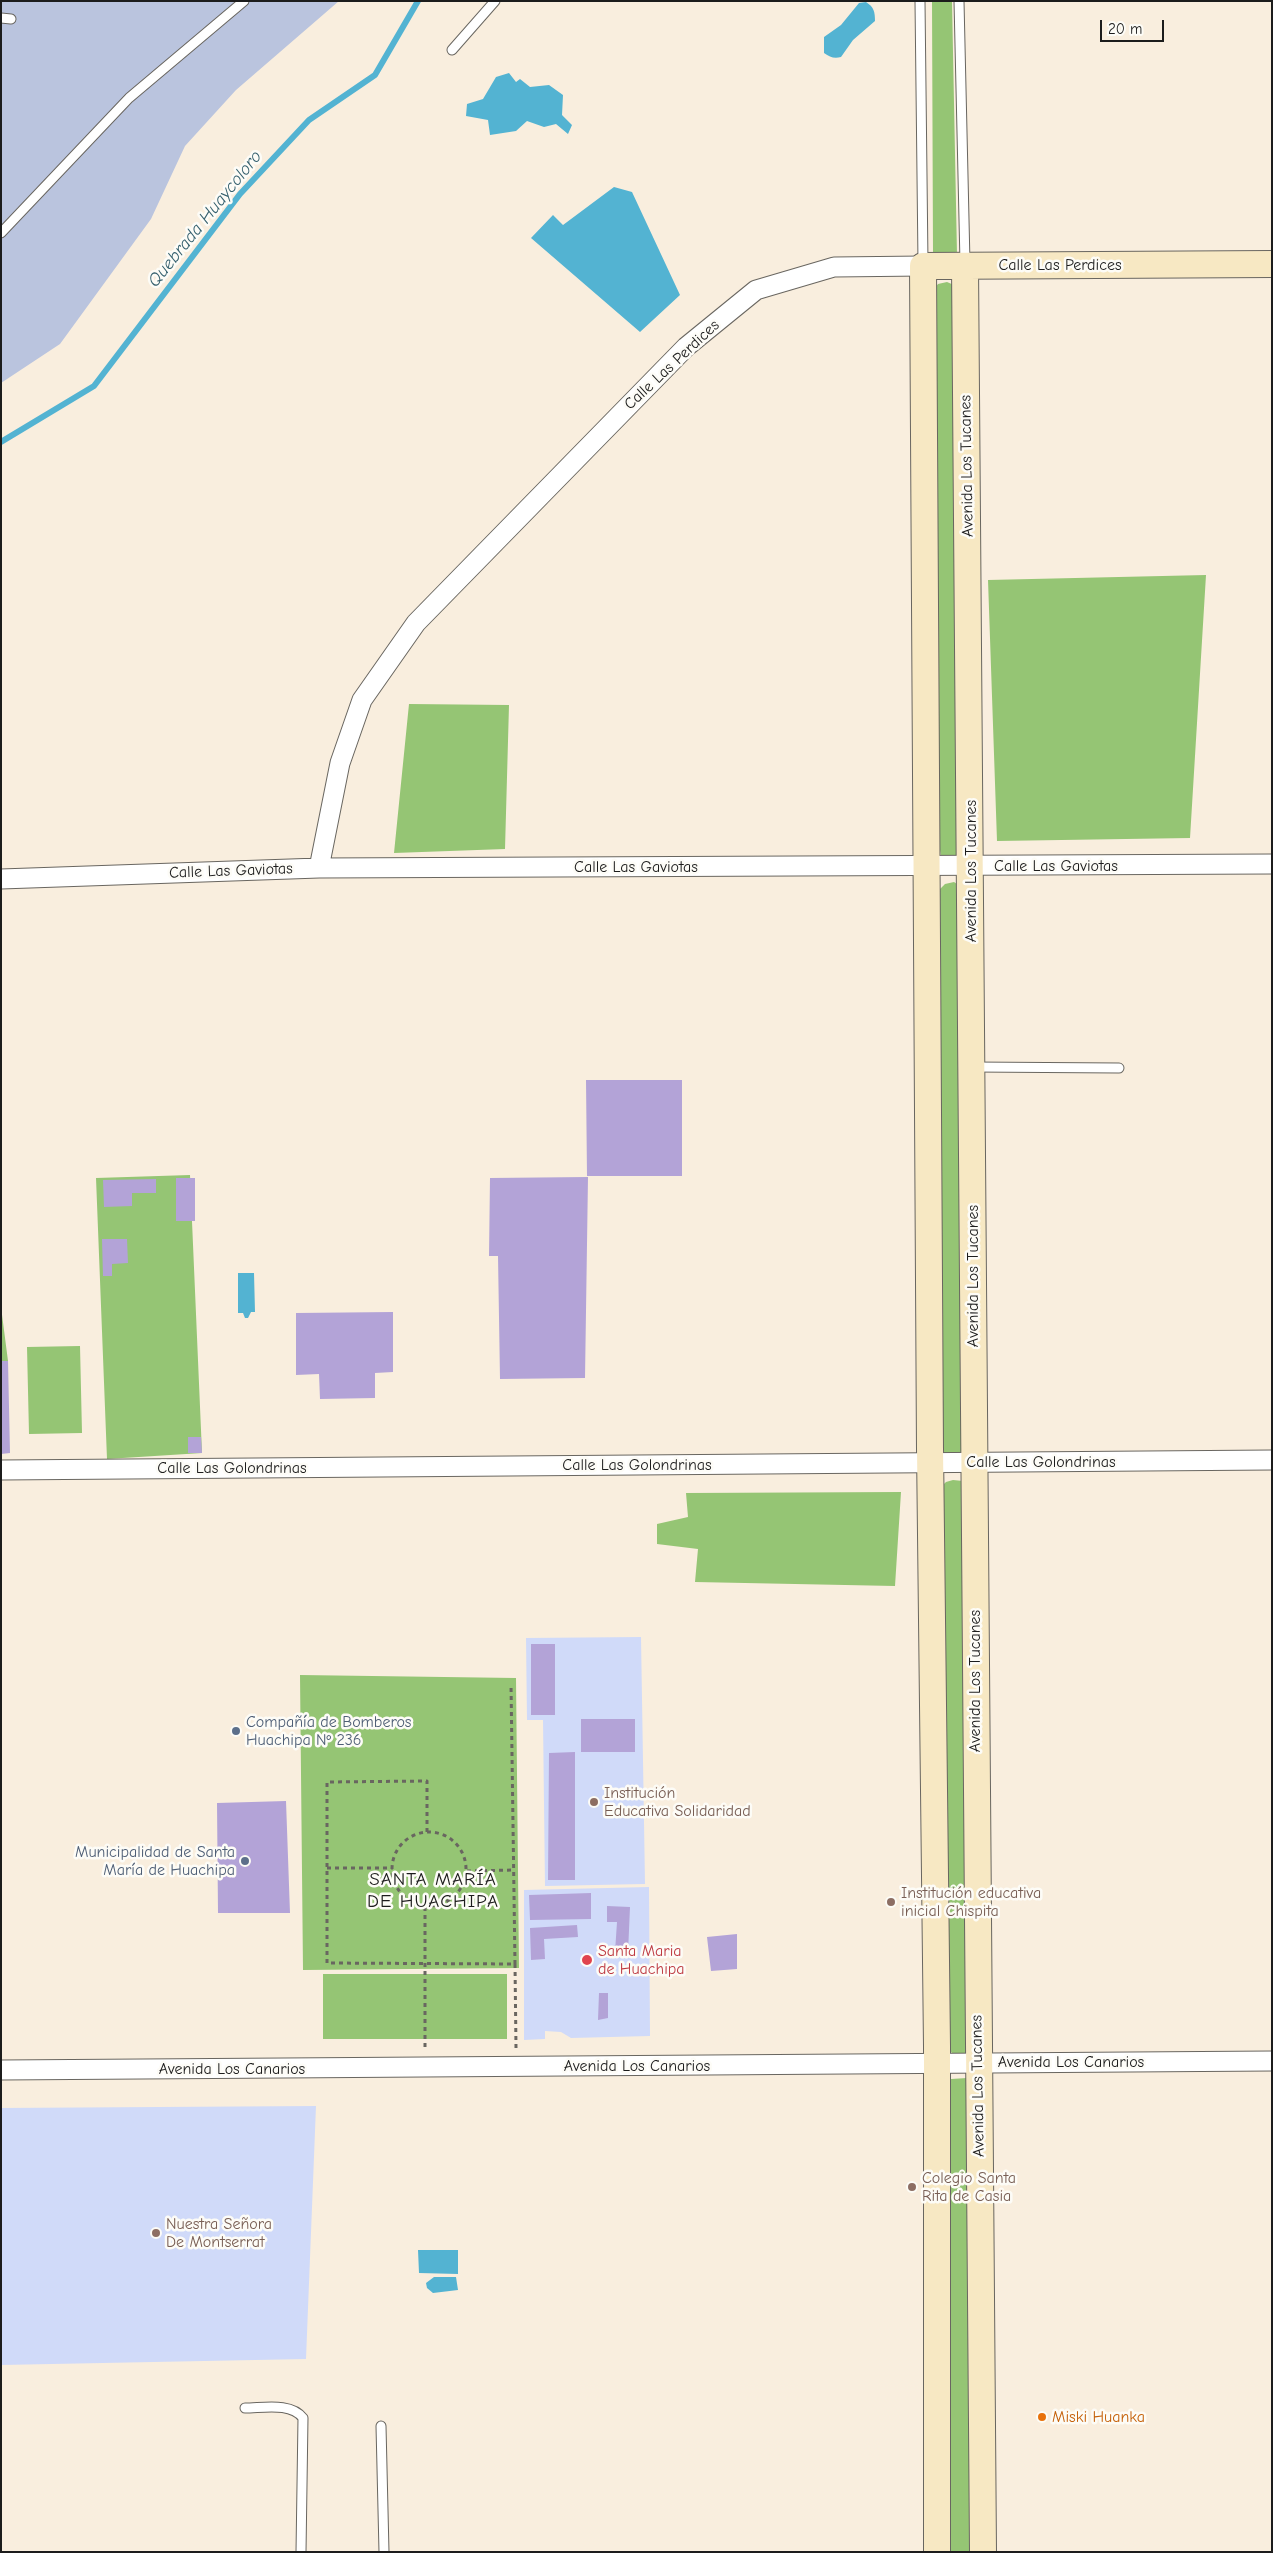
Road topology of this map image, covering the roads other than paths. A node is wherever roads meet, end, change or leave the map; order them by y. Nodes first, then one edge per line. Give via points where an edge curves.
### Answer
1 (244, 1) edge
2 (495, 1) edge
3 (920, 1) edge
4 (959, 1) edge
5 (1, 18) edge
6 (11, 19) dead end
7 (452, 50) dead end
8 (1, 233) edge
9 (1272, 264) edge
10 (923, 266) junction
11 (966, 266) junction
12 (1272, 864) edge
13 (928, 866) junction
14 (971, 867) junction
15 (319, 868) junction
16 (1, 879) edge
17 (972, 1067) junction
18 (1119, 1068) dead end
19 (1272, 1460) edge
20 (931, 1462) junction
21 (973, 1463) junction
22 (1, 1470) edge
23 (978, 2061) junction
24 (1272, 2061) edge
25 (937, 2063) junction
26 (1, 2070) edge
27 (245, 2408) dead end
28 (381, 2426) dead end
29 (301, 2552) edge
30 (384, 2552) edge
31 (937, 2552) edge
32 (983, 2552) edge

1 - 8 lane via 129,98
2 - 7 lane
3 - 10 lane
4 - 11 lane, Avenida Los Tucanes
5 - 6 lane
9 - 11 street, Calle Las Perdices
10 - 11 street, Calle Las Perdices
10 - 13 street
10 - 15 street, Calle Las Perdices via 834,268 756,290 686,347 416,623 362,700 340,763
11 - 14 street, Avenida Los Tucanes
12 - 14 street, Calle Las Gaviotas
13 - 14 street, Calle Las Gaviotas
13 - 15 street, Calle Las Gaviotas
13 - 20 street
14 - 17 street, Avenida Los Tucanes
15 - 16 street, Calle Las Gaviotas
17 - 18 lane
17 - 21 street, Avenida Los Tucanes
19 - 21 street, Calle Las Golondrinas
20 - 21 street, Calle Las Golondrinas
20 - 22 street, Calle Las Golondrinas
20 - 25 street
21 - 23 street, Avenida Los Tucanes
23 - 24 street, Avenida Los Canarios
23 - 25 street, Avenida Los Canarios
23 - 32 street, Avenida Los Tucanes
25 - 26 street, Avenida Los Canarios
25 - 31 street
27 - 29 lane via 289,2408 298,2411 303,2418
28 - 30 lane

